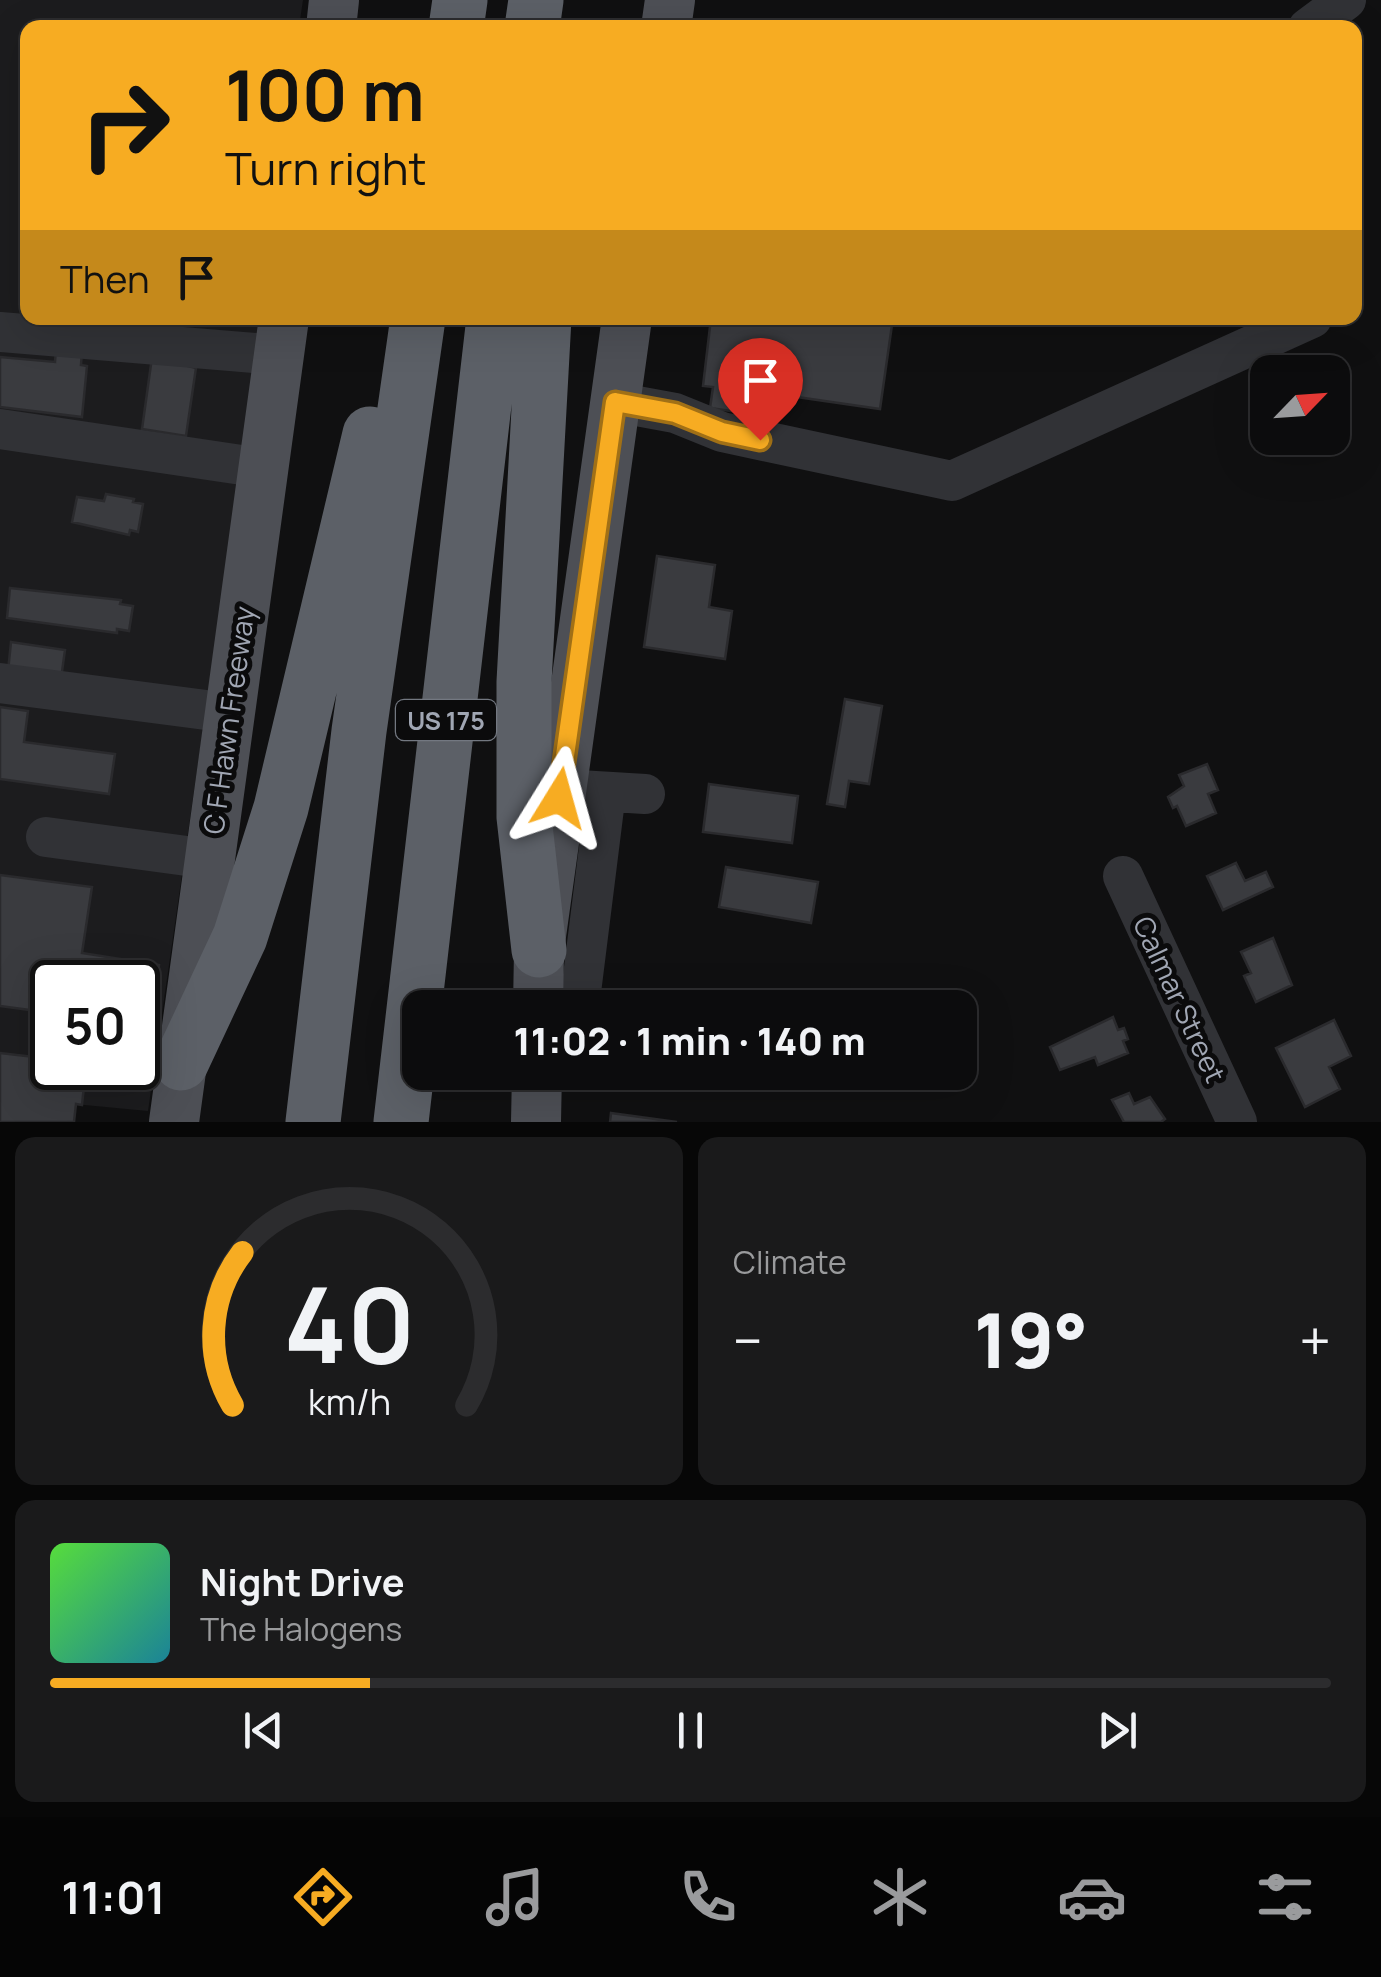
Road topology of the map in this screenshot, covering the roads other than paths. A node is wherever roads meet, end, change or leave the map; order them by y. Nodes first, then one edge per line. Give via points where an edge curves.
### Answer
1 (1346, 0) edge
2 (1319, 20) edge
3 (493, 325) edge
4 (544, 325) edge
5 (626, 325) edge
6 (1296, 325) edge
7 (416, 330) edge
8 (0, 332) edge
9 (281, 336) edge
10 (615, 402) junction
11 (0, 429) edge
12 (262, 468) junction
13 (0, 683) edge
14 (228, 713) junction
15 (604, 791) junction
16 (46, 837) dead end
17 (209, 859) junction
18 (1124, 876) dead end
19 (539, 950) junction
20 (538, 990) edge
21 (582, 990) edge
22 (182, 1064) junction
23 (537, 1090) edge
24 (174, 1122) edge
25 (312, 1122) edge
26 (402, 1122) edge
27 (536, 1122) edge
28 (1237, 1122) edge

1 - 2 street
3 - 26 highway, US 175
4 - 19 highway via 524,682 524,818
5 - 10 main road
6 - 10 street via 952,480 722,432 675,413
7 - 22 highway via 373,419 285,792 246,920
7 - 25 highway, US 175
8 - 9 street
9 - 12 main road, C F Hawn Freeway
10 - 15 main road
11 - 12 street
12 - 14 main road, C F Hawn Freeway
13 - 14 street
14 - 17 main road, C F Hawn Freeway
15 - 19 main road
15 - 21 street
16 - 17 street
17 - 22 main road, C F Hawn Freeway
18 - 28 street, Calmar Street
19 - 20 main road
22 - 24 main road, C F Hawn Freeway
23 - 27 main road

